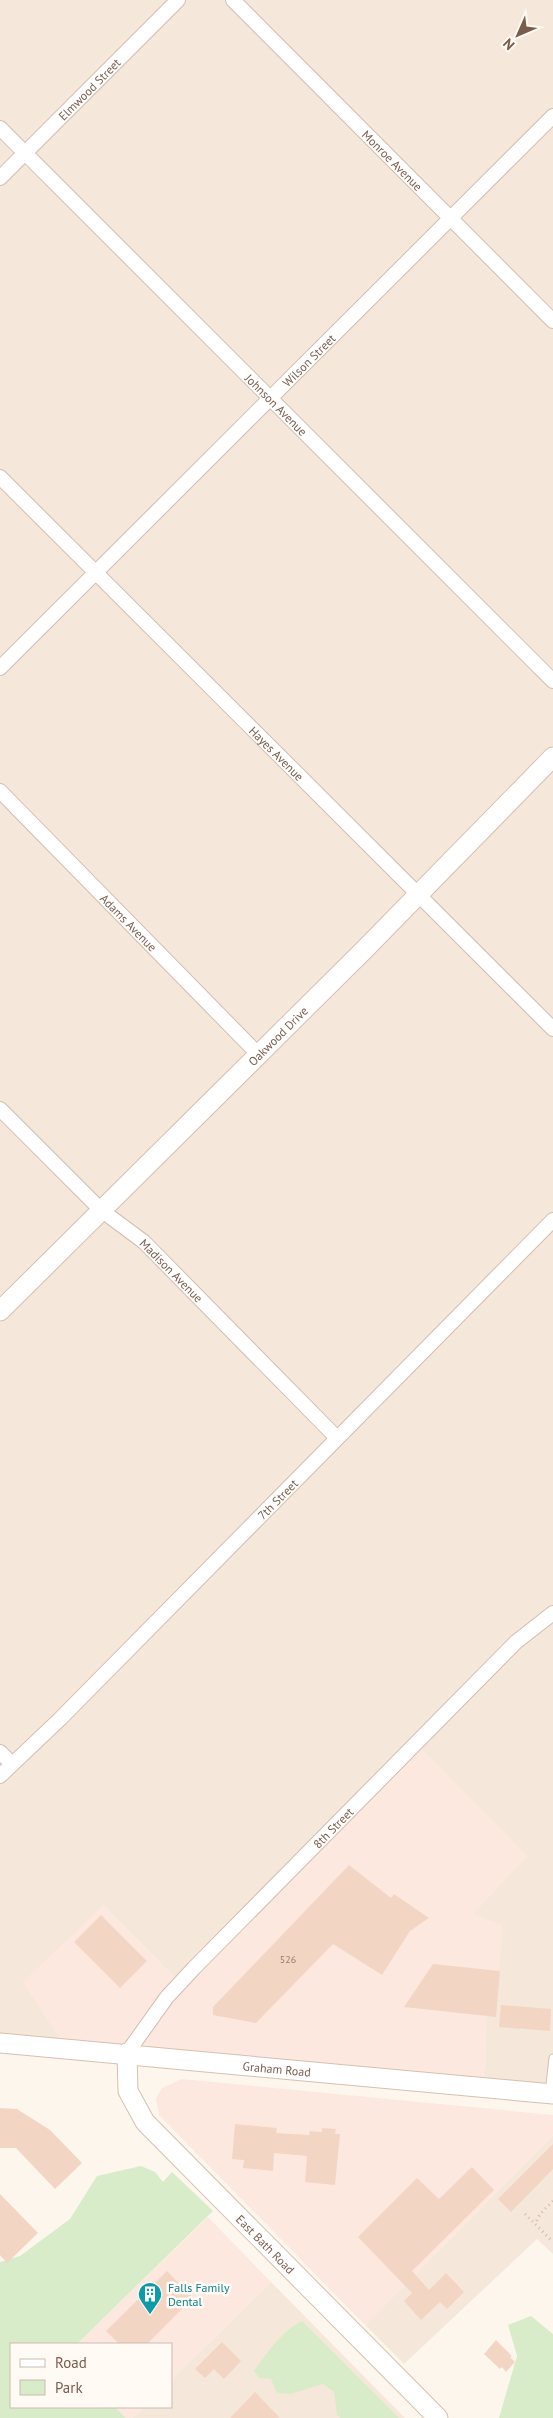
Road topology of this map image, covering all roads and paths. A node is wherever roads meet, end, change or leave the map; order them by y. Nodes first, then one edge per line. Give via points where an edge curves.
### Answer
1 (178, 0) edge
2 (233, 0) edge
3 (553, 116) edge
4 (0, 128) edge
5 (24, 154) junction
6 (0, 178) edge
7 (450, 219) junction
8 (553, 321) edge
9 (270, 397) junction
10 (0, 477) edge
11 (95, 572) junction
12 (0, 668) edge
13 (553, 681) edge
14 (553, 757) edge
15 (0, 791) edge
16 (417, 894) junction
17 (553, 1029) edge
18 (258, 1054) junction
19 (0, 1109) edge
20 (101, 1210) junction
21 (553, 1220) edge
22 (0, 1311) edge
23 (337, 1438) junction
24 (553, 1613) edge
25 (0, 1752) edge
26 (11, 1763) junction
27 (0, 1776) edge
28 (0, 2042) edge
29 (127, 2053) junction
30 (553, 2058) edge
31 (551, 2093) edge
32 (553, 2201) edge
33 (526, 2214) dead end
34 (535, 2224) junction
35 (553, 2242) edge
36 (438, 2418) edge

1 - 5 street, Elmwood Street
2 - 7 street, Monroe Avenue
3 - 7 street, Wilson Street
4 - 5 street, Johnson Avenue
5 - 6 street, Elmwood Street
5 - 9 street, Johnson Avenue
7 - 8 street, Monroe Avenue
7 - 9 street, Wilson Street
9 - 11 street, Wilson Street
9 - 13 street, Johnson Avenue
10 - 11 street, Hayes Avenue
11 - 12 street, Wilson Street
11 - 16 street, Hayes Avenue
14 - 16 street, Oakwood Drive
15 - 18 street, Adams Avenue
16 - 17 street, Hayes Avenue
16 - 18 street, Oakwood Drive
18 - 20 street, Oakwood Drive
19 - 20 street, Madison Avenue
20 - 22 street, Oakwood Drive
20 - 23 street, Madison Avenue via 144,1242
21 - 23 street, 7th Street
23 - 26 street, 7th Street via 60,1719
24 - 29 street, 8th Street via 516,1642 194,1968 167,1997
25 - 26 street
26 - 27 street, 7th Street
28 - 29 street, Graham Road
29 - 31 street, Graham Road
29 - 36 street, East Bath Road via 128,2090 146,2122
30 - 31 lane
32 - 34 path
33 - 34 path
34 - 35 path

